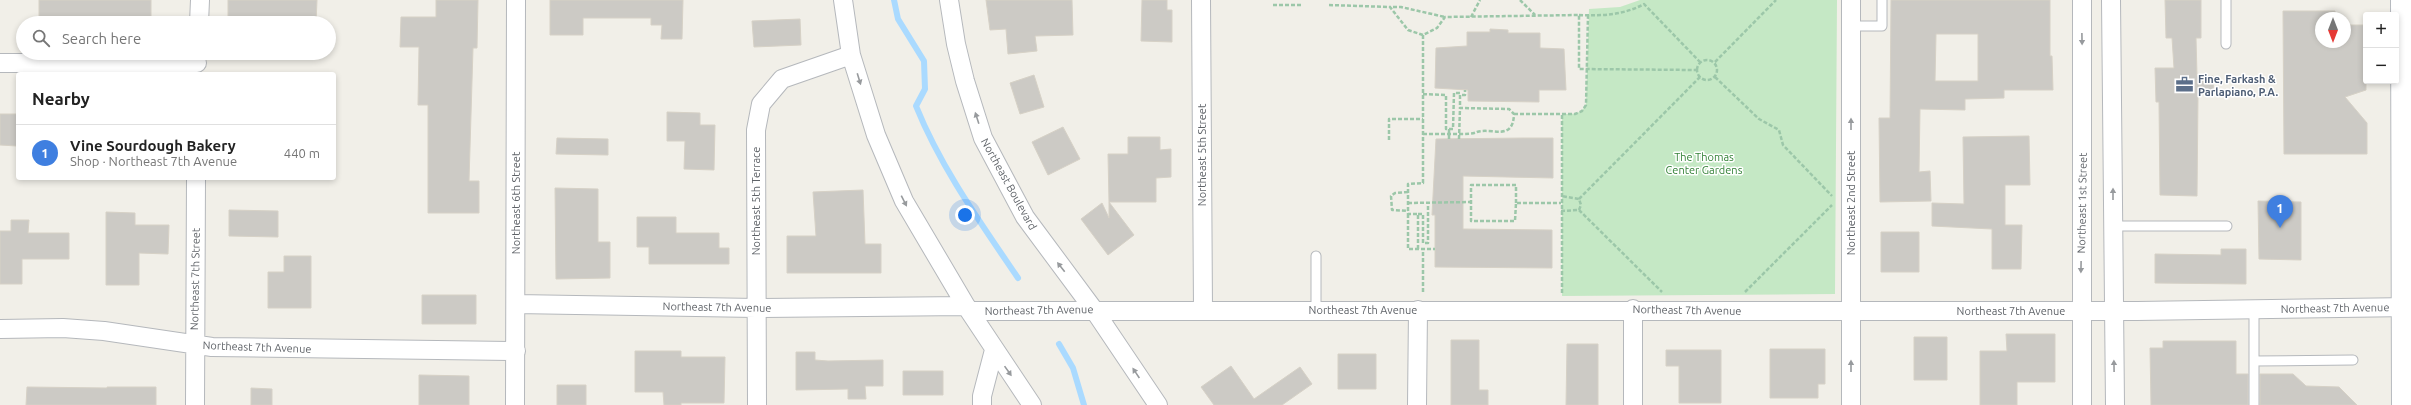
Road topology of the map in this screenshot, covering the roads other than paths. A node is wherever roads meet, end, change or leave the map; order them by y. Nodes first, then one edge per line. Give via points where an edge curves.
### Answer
1 (200, 0) edge
2 (516, 0) edge
3 (843, 0) edge
4 (950, 0) edge
5 (1201, 0) edge
6 (1851, 0) edge
7 (1882, 0) edge
8 (2082, 0) edge
9 (2111, 0) edge
10 (2226, 0) edge
11 (2402, 0) edge
12 (199, 16) edge
13 (1851, 26) junction
14 (2226, 44) dead end
15 (851, 55) junction
16 (0, 63) edge
17 (198, 63) edge
18 (2083, 96) junction
19 (2112, 96) junction
20 (2407, 172) edge
21 (196, 180) edge
22 (2113, 226) junction
23 (2227, 226) dead end
24 (1316, 256) dead end
25 (1420, 302) junction
26 (516, 304) junction
27 (2407, 307) edge
28 (756, 308) junction
29 (968, 309) junction
30 (1203, 309) junction
31 (1633, 309) junction
32 (2254, 309) junction
33 (1094, 310) junction
34 (1316, 310) junction
35 (1851, 311) junction
36 (2081, 311) junction
37 (2114, 311) junction
38 (0, 328) edge
39 (195, 345) junction
40 (994, 350) junction
41 (516, 351) junction
42 (2353, 360) dead end
43 (2254, 361) junction
44 (195, 405) edge
45 (515, 405) edge
46 (757, 405) edge
47 (982, 405) edge
48 (1032, 405) edge
49 (1158, 405) edge
50 (1417, 405) edge
51 (1633, 405) edge
52 (1851, 405) edge
53 (2082, 405) edge
54 (2115, 405) edge
55 (2254, 405) edge
56 (2403, 405) edge

1 - 12 street
2 - 26 street, Northeast 6th Street
3 - 15 street
33 -> 4 street, Northeast Boulevard via 1025,217 984,138 965,81 956,44
5 - 30 street, Northeast 5th Street
6 - 13 street, Northeast 2nd Street
7 - 13 lane via 1882,26
8 -> 18 street, Northeast 1st Street
9 - 19 street
10 - 14 lane
11 - 20 main road
35 -> 13 street, Northeast 2nd Street
15 - 28 street, Northeast 5th Terrace via 782,79 761,104 756,130
15 -> 29 street via 876,135 904,201
16 - 17 street
18 - 19 street
18 -> 36 street, Northeast 1st Street
22 -> 19 street
20 - 27 main road
21 - 39 street, Northeast 7th Street
22 - 23 lane
22 - 37 street
24 - 34 lane
25 - 31 street, Northeast 7th Avenue
25 - 34 street, Northeast 7th Avenue
25 - 50 street
26 - 28 street, Northeast 7th Avenue
26 - 41 street, Northeast 6th Street
27 - 32 street, Northeast 7th Avenue
27 - 56 main road
28 - 29 street, Northeast 7th Avenue
28 - 46 street, Northeast 5th Terrace
29 - 33 street, Northeast 7th Avenue
29 - 40 street
30 - 33 street, Northeast 7th Avenue
30 - 34 street, Northeast 7th Avenue
31 - 35 street, Northeast 7th Avenue
31 - 51 street
32 - 37 street, Northeast 7th Avenue
32 - 43 lane
49 -> 33 street, Northeast Boulevard
35 - 36 street, Northeast 7th Avenue
52 -> 35 street, Northeast 2nd Street
36 - 37 street, Northeast 7th Avenue
36 - 53 street, Northeast 1st Street
54 -> 37 street
38 - 39 street, Northeast 7th Avenue via 104,331
39 - 41 street, Northeast 7th Avenue
39 - 44 street, Northeast 7th Street
40 - 47 street
40 -> 48 street
41 - 45 street, Northeast 6th Street
42 - 43 lane
43 - 55 lane

